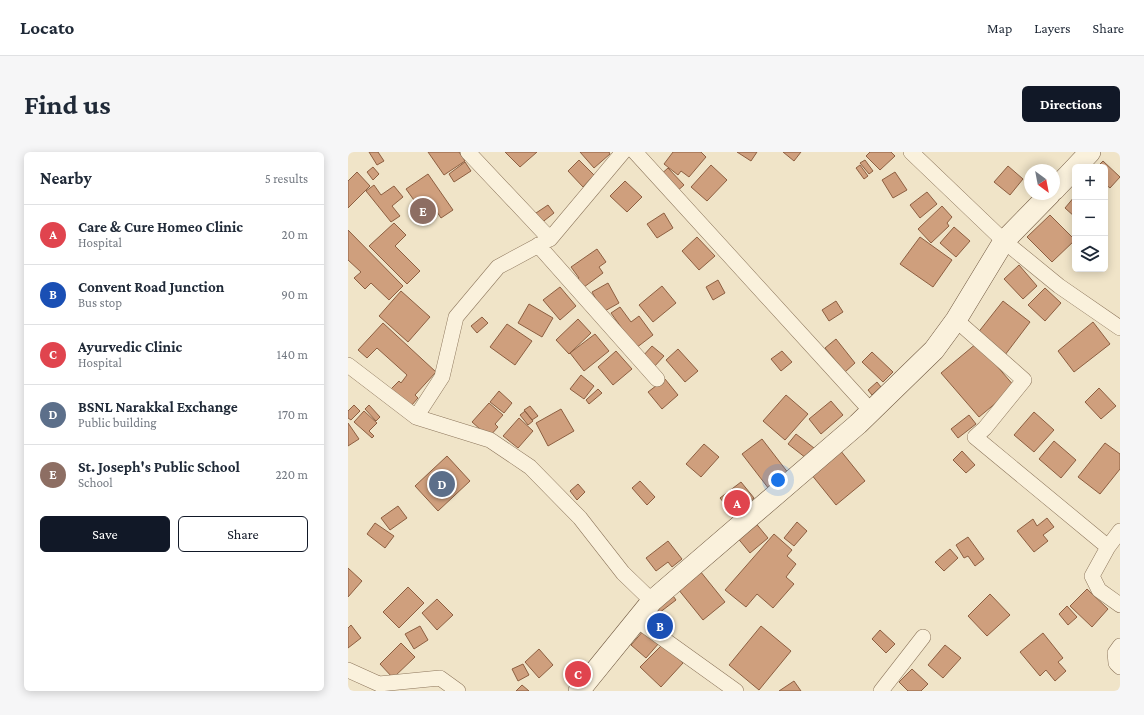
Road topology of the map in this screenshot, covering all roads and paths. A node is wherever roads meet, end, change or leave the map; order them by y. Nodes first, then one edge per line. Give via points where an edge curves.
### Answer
1 (468, 152) edge
2 (623, 152) edge
3 (635, 152) edge
4 (911, 152) edge
5 (1090, 152) edge
6 (1080, 164) edge
7 (1072, 172) edge
8 (1060, 184) edge
9 (1044, 200) edge
10 (1004, 241) junction
11 (544, 242) junction
12 (956, 320) junction
13 (1120, 328) edge
14 (348, 365) edge
15 (657, 378) dead end
16 (872, 412) junction
17 (416, 417) junction
18 (1120, 531) edge
19 (1108, 547) junction
20 (652, 601) junction
21 (1120, 605) edge
22 (637, 620) junction
23 (923, 637) dead end
24 (1120, 646) edge
25 (1120, 667) edge
26 (348, 670) edge
27 (458, 691) edge
28 (579, 691) edge
29 (736, 691) edge
30 (881, 691) edge

1 - 11 street
2 - 11 street
3 - 16 street
4 - 10 street
5 - 6 street
7 - 8 street
9 - 10 street
10 - 12 street
10 - 13 street via 1059,286
11 - 15 street
11 - 17 street via 498,268 456,317 442,377
12 - 16 street via 934,350
12 - 19 street via 1024,380 975,437
14 - 17 street
16 - 20 street
17 - 20 street via 490,440 530,467 580,518 623,573
18 - 19 street
19 - 21 street via 1092,576 1099,590
20 - 22 street
22 - 28 street
22 - 29 street
23 - 30 street
24 - 25 street via 1115,653 1116,663
26 - 27 street via 379,684 440,678

